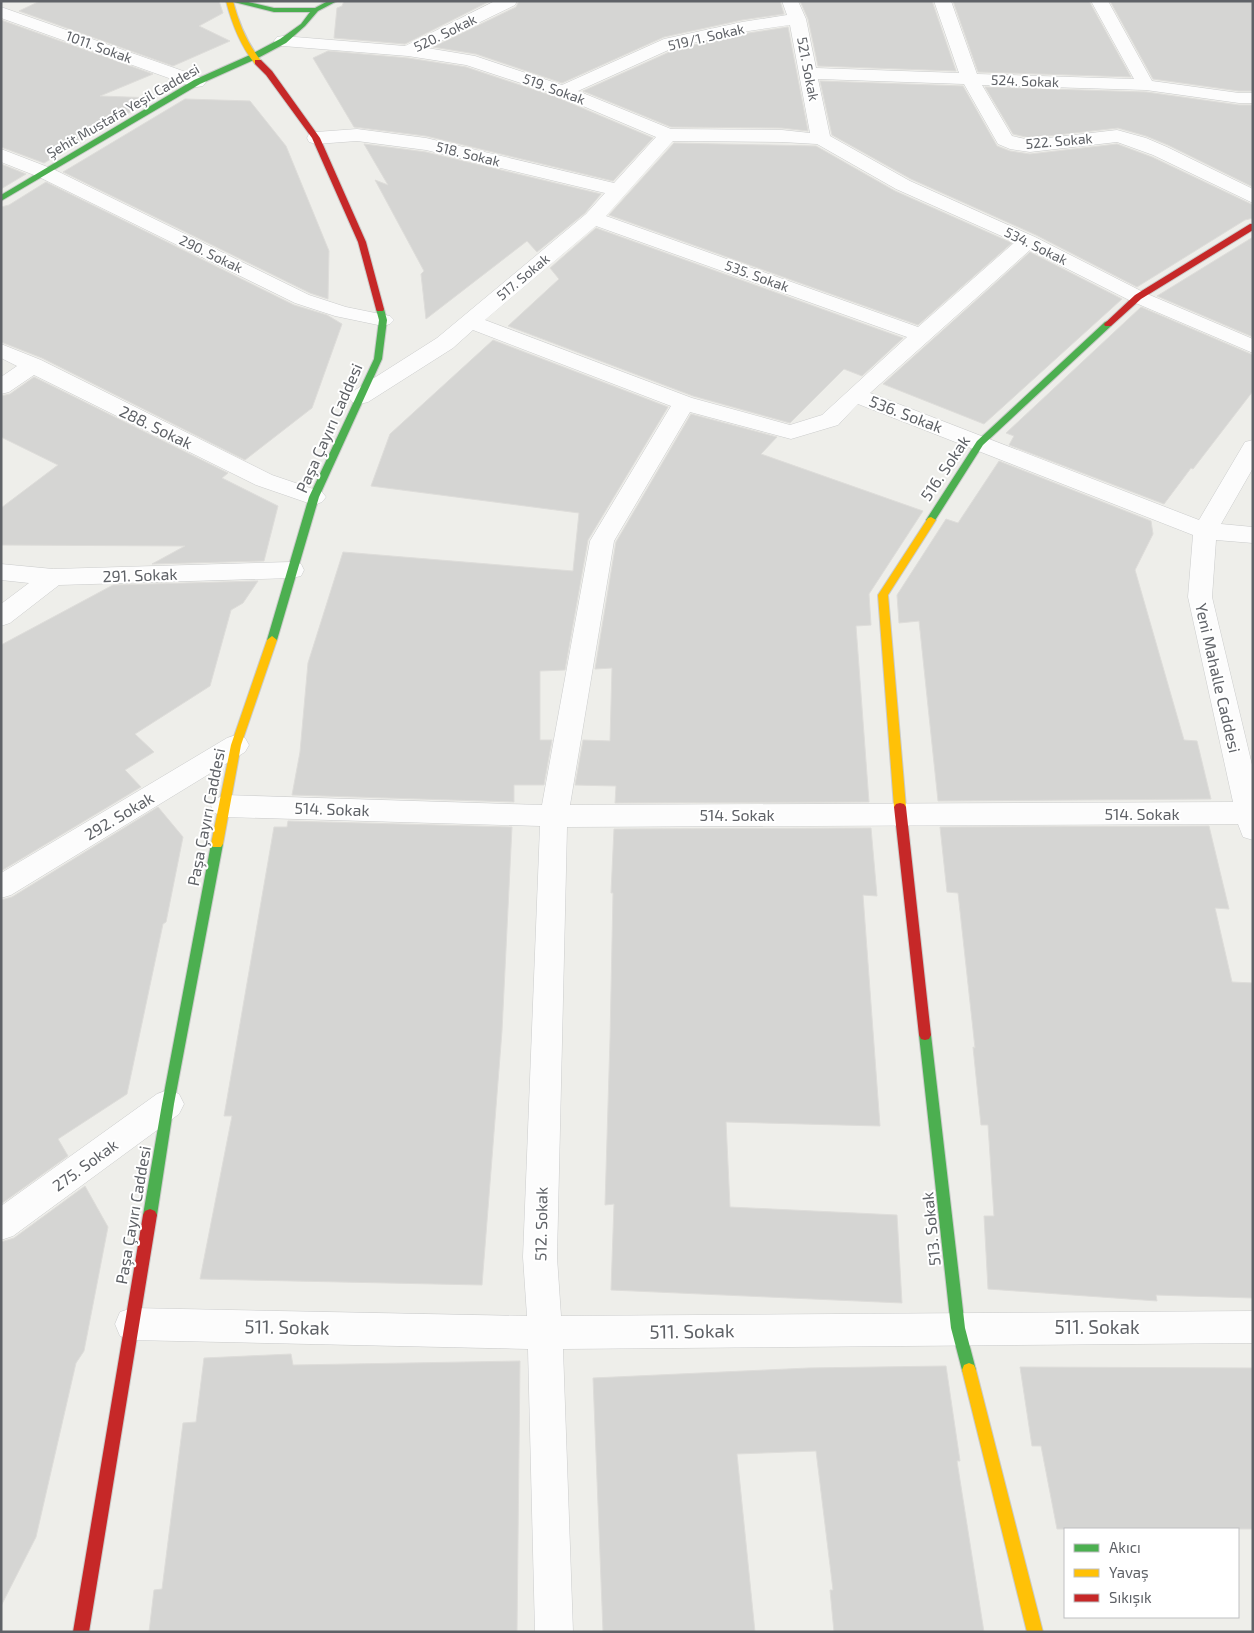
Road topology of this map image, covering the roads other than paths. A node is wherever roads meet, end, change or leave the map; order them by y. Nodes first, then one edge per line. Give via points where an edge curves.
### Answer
1 (231, 1) edge
2 (334, 1) edge
3 (509, 1) edge
4 (789, 1) edge
5 (942, 1) edge
6 (1099, 1) edge
7 (316, 10) junction
8 (1, 12) edge
9 (797, 19) junction
10 (283, 41) junction
11 (408, 51) junction
12 (253, 57) junction
13 (809, 73) junction
14 (970, 79) junction
15 (197, 82) junction
16 (1146, 85) junction
17 (564, 91) junction
18 (1248, 101) edge
19 (668, 136) junction
20 (316, 138) junction
21 (821, 139) junction
22 (1, 155) edge
23 (46, 173) junction
24 (618, 190) junction
25 (1253, 197) edge
26 (1, 199) edge
27 (593, 218) junction
28 (1253, 226) edge
29 (1028, 241) junction
30 (1138, 297) junction
31 (383, 320) junction
32 (470, 322) junction
33 (920, 335) junction
34 (1253, 347) edge
35 (1, 350) edge
36 (32, 365) junction
37 (1, 387) edge
38 (855, 395) junction
39 (360, 398) junction
40 (684, 403) junction
41 (980, 443) junction
42 (1253, 447) edge
43 (314, 497) junction
44 (1205, 531) junction
45 (1253, 535) edge
46 (292, 570) junction
47 (1, 572) edge
48 (53, 576) junction
49 (1, 617) edge
50 (236, 746) junction
51 (224, 806) junction
52 (901, 815) junction
53 (554, 816) junction
54 (1251, 821) edge
55 (1, 887) edge
56 (168, 1104) junction
57 (1, 1225) edge
58 (132, 1324) junction
59 (1253, 1327) edge
60 (958, 1328) junction
61 (545, 1333) junction
62 (81, 1632) edge
63 (554, 1632) edge
64 (1035, 1632) edge

1 - 7 street via 259,10
1 - 12 street, Paşa Çayırı Caddesi via 237,26
2 - 7 street, Şehit Mustafa Yeşil Caddesi
3 - 11 street, 520. Sokak
4 - 9 street, 521. Sokak
5 - 14 street, 522. Sokak
6 - 16 street
7 - 10 street, Şehit Mustafa Yeşil Caddesi via 304,25
8 - 15 street, 1011. Sokak
9 - 13 street, 521. Sokak
9 - 17 street, 519/1. Sokak via 670,43
10 - 11 street, 519. Sokak
10 - 12 street, Şehit Mustafa Yeşil Caddesi
11 - 17 street, 519. Sokak via 468,60
12 - 15 street, Şehit Mustafa Yeşil Caddesi
12 - 20 street, Paşa Çayırı Caddesi via 269,73
13 - 14 street, 524. Sokak
13 - 21 street, 521. Sokak
14 - 16 street, 524. Sokak
14 - 25 street, 522. Sokak via 1005,140 1030,146 1117,136 1160,151
15 - 23 street, Şehit Mustafa Yeşil Caddesi
16 - 18 street, 524. Sokak
17 - 19 street, 519. Sokak
19 - 21 street, 519. Sokak
19 - 24 street, 517. Sokak
20 - 24 street, 518. Sokak via 357,135 426,144
20 - 31 street, Paşa Çayırı Caddesi via 362,242
21 - 29 street, 534. Sokak via 903,185
22 - 23 street, 290. Sokak
23 - 26 street, Şehit Mustafa Yeşil Caddesi
23 - 31 street, 290. Sokak via 302,299 342,312
24 - 27 street, 517. Sokak
27 - 32 street, 517. Sokak
27 - 33 street, 535. Sokak
28 - 30 street, 516. Sokak
29 - 30 street, 534. Sokak
29 - 33 street
30 - 34 street, 534. Sokak
30 - 41 street, 516. Sokak
31 - 39 street, Paşa Çayırı Caddesi via 378,358
32 - 39 street, 517. Sokak via 445,343
32 - 40 street, 536. Sokak
33 - 38 street
35 - 36 street, 288. Sokak
36 - 37 street
36 - 43 street, 288. Sokak via 264,480
38 - 40 street, 536. Sokak via 830,420 791,432
38 - 41 street, 536. Sokak
39 - 43 street, Paşa Çayırı Caddesi
40 - 53 street, 512. Sokak via 602,541
41 - 44 street, 536. Sokak
41 - 52 street, 516. Sokak via 883,595
42 - 44 street, Yeni Mahalle Caddesi
43 - 46 street, Paşa Çayırı Caddesi
44 - 45 street, 536. Sokak
44 - 54 street, Yeni Mahalle Caddesi via 1200,597
46 - 48 street, 291. Sokak
46 - 50 street, Paşa Çayırı Caddesi
47 - 48 street, 291. Sokak
48 - 49 street
50 - 51 street, Paşa Çayırı Caddesi
50 - 55 street, 292. Sokak
51 - 53 street, 514. Sokak
51 - 56 street, Paşa Çayırı Caddesi
52 - 53 street, 514. Sokak
52 - 54 street, 514. Sokak
52 - 60 street, 513. Sokak
53 - 61 street, 512. Sokak via 540,1257
56 - 57 street, 275. Sokak
56 - 58 street, Paşa Çayırı Caddesi
58 - 61 street, 511. Sokak
58 - 62 street, Paşa Çayırı Caddesi
59 - 60 street, 511. Sokak
60 - 61 street, 511. Sokak
60 - 64 street, 513. Sokak
61 - 63 street, 512. Sokak

